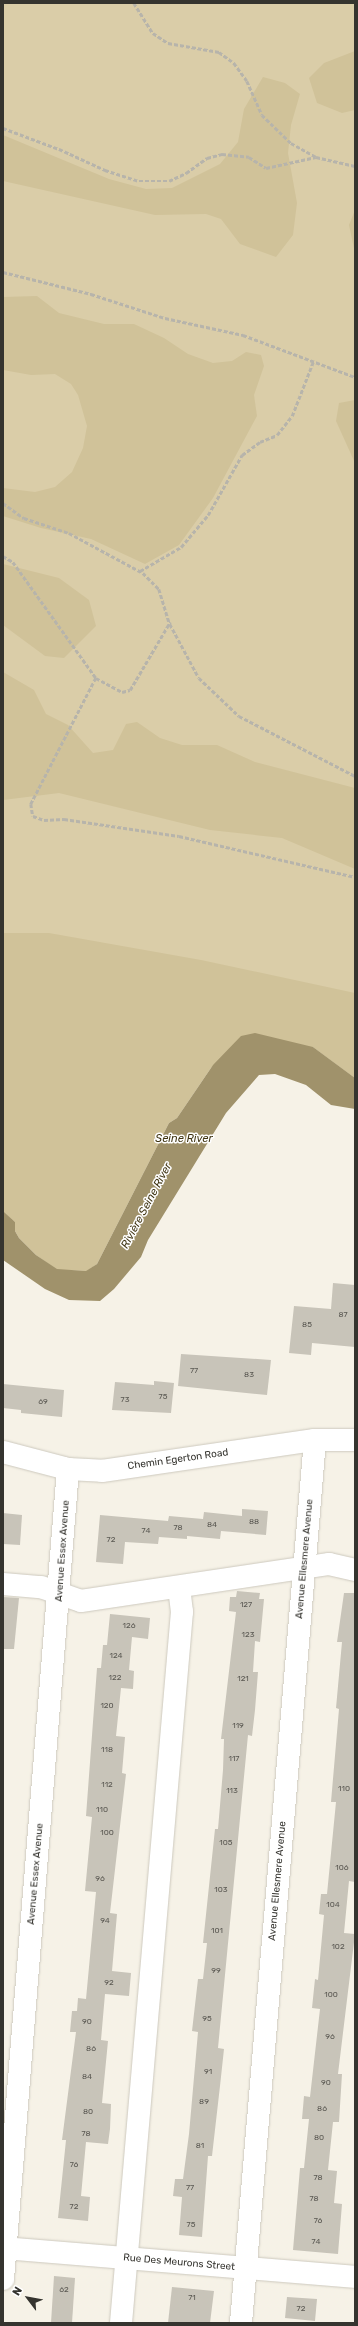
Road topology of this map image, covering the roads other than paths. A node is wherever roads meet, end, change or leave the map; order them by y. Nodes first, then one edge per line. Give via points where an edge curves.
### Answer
1 (314, 1440) junction
2 (355, 1440) edge
3 (3, 1452) edge
4 (68, 1469) junction
5 (304, 1569) junction
6 (355, 1570) edge
7 (3, 1584) edge
8 (179, 1586) junction
9 (60, 1594) junction
10 (4, 2248) edge
11 (126, 2258) junction
12 (245, 2268) junction
13 (355, 2276) edge
14 (3, 2278) edge
15 (121, 2323) edge
16 (241, 2323) edge

1 - 2 street, Chemin Egerton Road
1 - 4 street, Chemin Egerton Road via 122,1469
1 - 5 street, Avenue Ellesmere Avenue
3 - 4 street, Chemin Egerton Road
4 - 9 street, Avenue Essex Avenue
5 - 6 street via 330,1564
5 - 8 street
5 - 12 street, Avenue Ellesmere Avenue
7 - 9 street via 41,1587
8 - 9 street via 81,1601
8 - 11 street via 181,1620
9 - 10 street, Avenue Essex Avenue
10 - 11 street, Rue Des Meurons Street
10 - 14 street, Avenue Essex Avenue
11 - 12 street, Rue Des Meurons Street
11 - 15 street
12 - 13 street, Rue Des Meurons Street
12 - 16 street, Avenue Ellesmere Avenue

